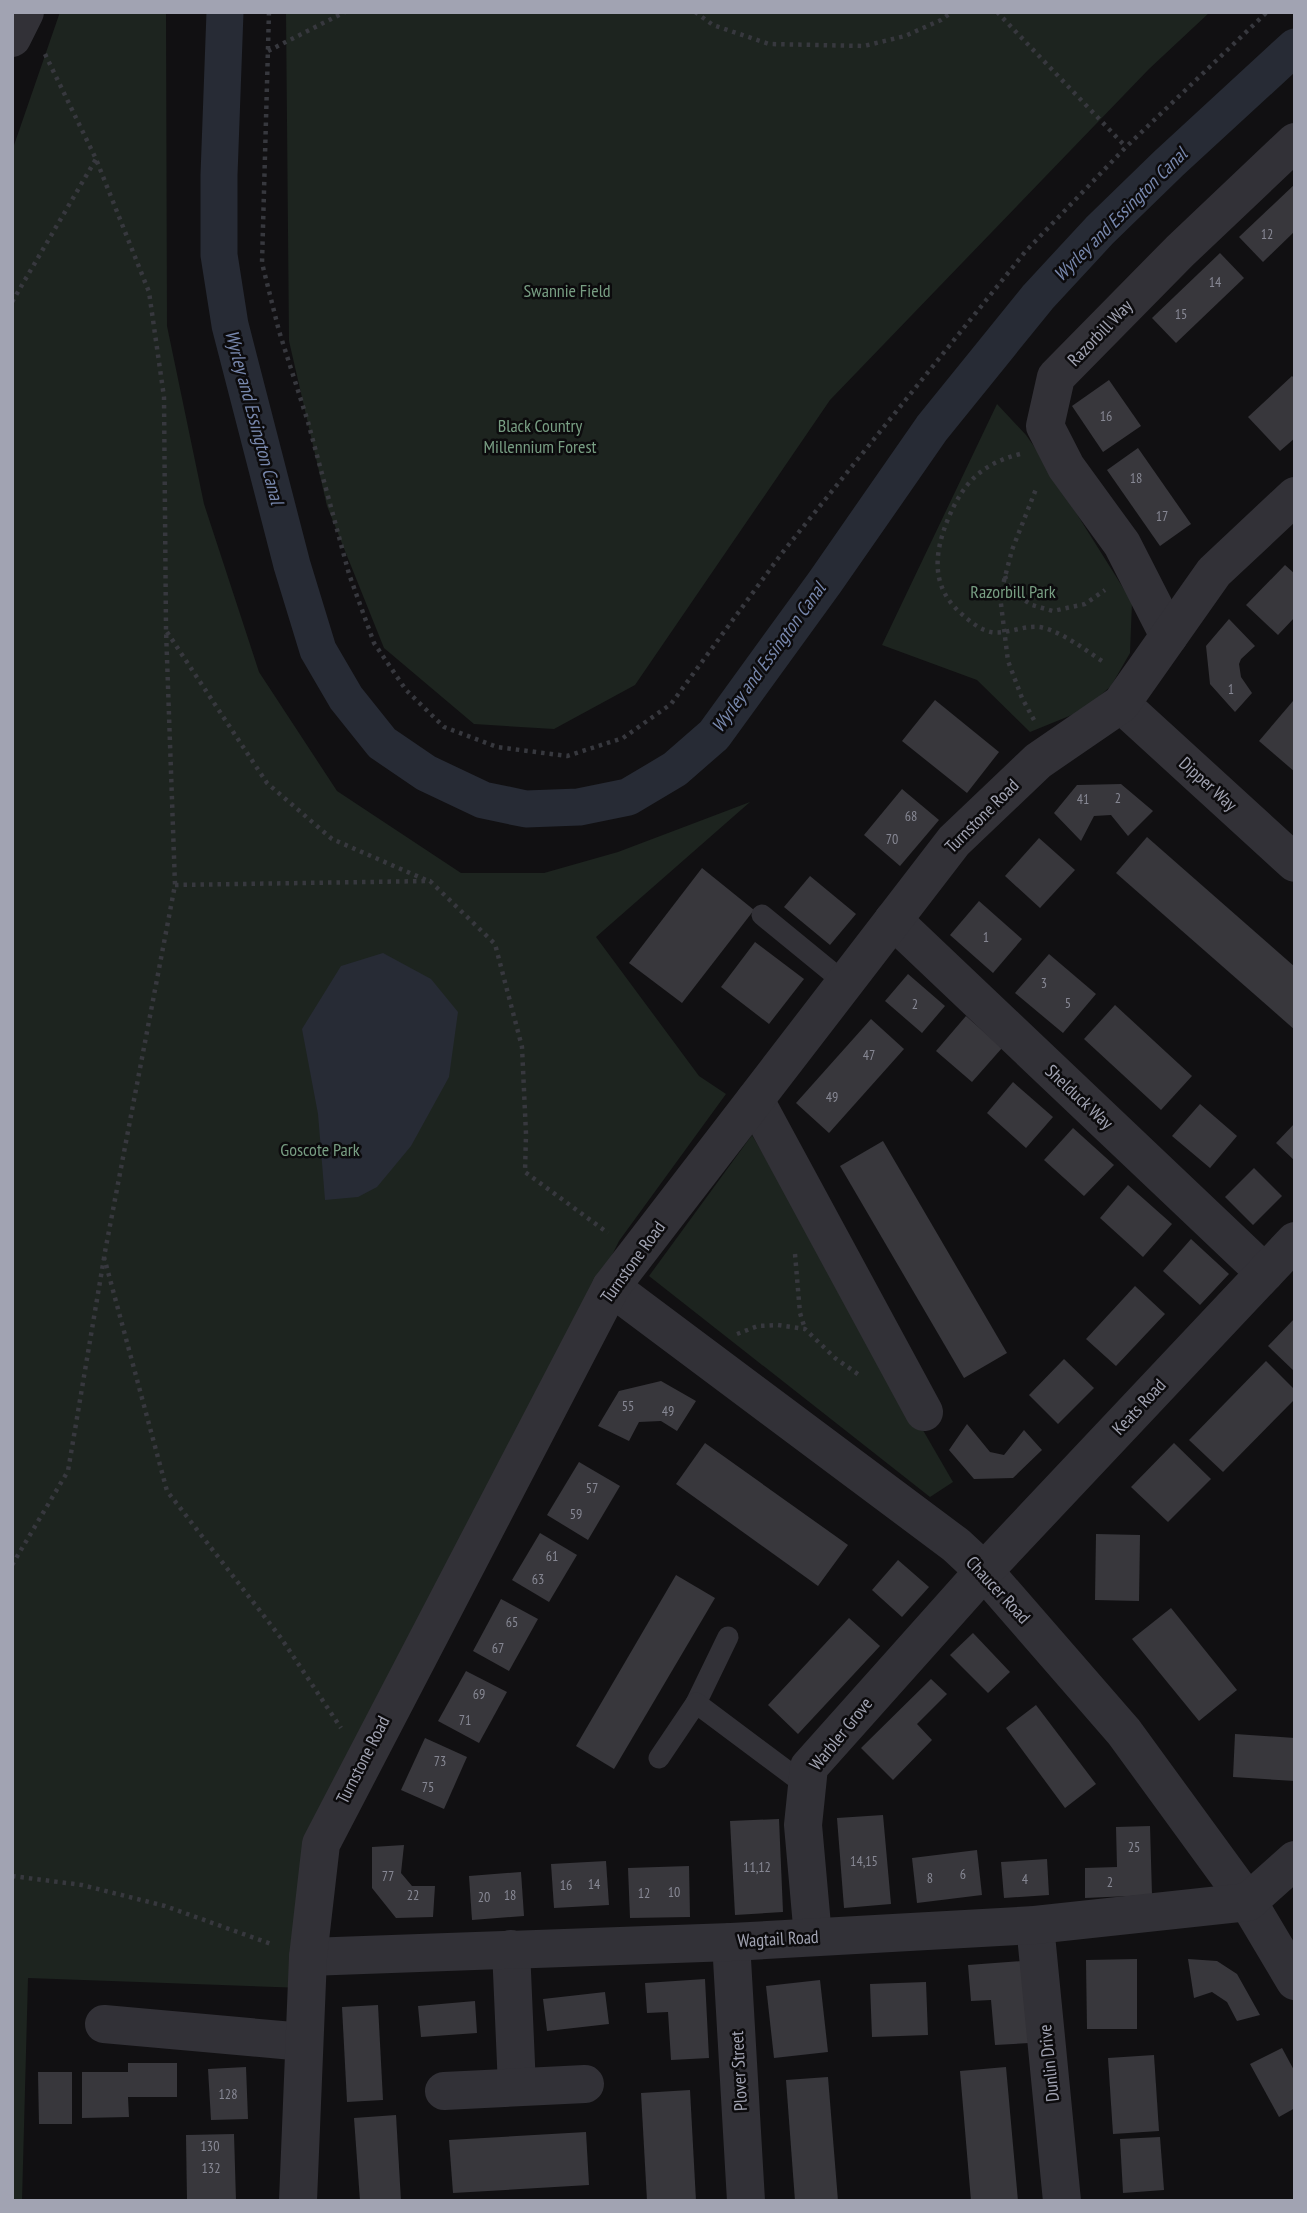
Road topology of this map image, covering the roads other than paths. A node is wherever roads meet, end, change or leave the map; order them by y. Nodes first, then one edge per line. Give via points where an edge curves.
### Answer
1 (1295, 142) edge
2 (1295, 496) edge
3 (1169, 636) junction
4 (1121, 704) junction
5 (1295, 863) edge
6 (762, 915) dead end
7 (893, 920) junction
8 (845, 983) junction
9 (755, 1100) junction
10 (1295, 1241) edge
11 (1265, 1273) junction
12 (611, 1287) junction
13 (919, 1403) road end
14 (984, 1571) junction
15 (728, 1637) dead end
16 (696, 1703) junction
17 (659, 1758) dead end
18 (807, 1786) junction
19 (1295, 1860) edge
20 (1248, 1902) junction
21 (1035, 1925) junction
22 (813, 1937) junction
23 (732, 1942) junction
24 (511, 1950) junction
25 (308, 1957) junction
26 (1295, 1981) edge
27 (104, 2024) dead end
28 (304, 2042) junction
29 (584, 2084) dead end
30 (517, 2087) junction
31 (444, 2091) dead end
32 (299, 2201) edge
33 (746, 2201) edge
34 (1062, 2201) edge

1 - 3 street, Razorbill Way via 1056,377 1045,426 1066,467 1122,544
2 - 3 street, Turnstone Road via 1214,572
3 - 4 street, Turnstone Road
4 - 5 street, Dipper Way
4 - 7 street, Turnstone Road via 1038,761 954,841
6 - 8 lane
7 - 8 street, Turnstone Road
7 - 11 street, Shelduck Way
8 - 9 street, Turnstone Road
9 - 12 street, Turnstone Road
9 - 13 street
10 - 11 street, Keats Road
11 - 14 street, Keats Road
12 - 14 street, Chaucer Road via 956,1545
12 - 25 street, Turnstone Road via 321,1844
14 - 18 street, Warbler Grove via 809,1767
14 - 20 street, Chaucer Road via 1124,1732
15 - 16 lane
16 - 17 lane
16 - 18 lane
18 - 22 street, Warbler Grove via 803,1825
19 - 20 street
20 - 21 street, Wagtail Road
20 - 26 street, Chaucer Road
21 - 22 street, Wagtail Road
21 - 34 street, Dunlin Drive
22 - 23 street, Wagtail Road
23 - 24 street, Wagtail Road
23 - 33 street, Plover Street
24 - 25 street, Wagtail Road
24 - 30 street
25 - 28 street, Turnstone Road
27 - 28 street
28 - 32 street, Turnstone Road
29 - 30 street
30 - 31 street

